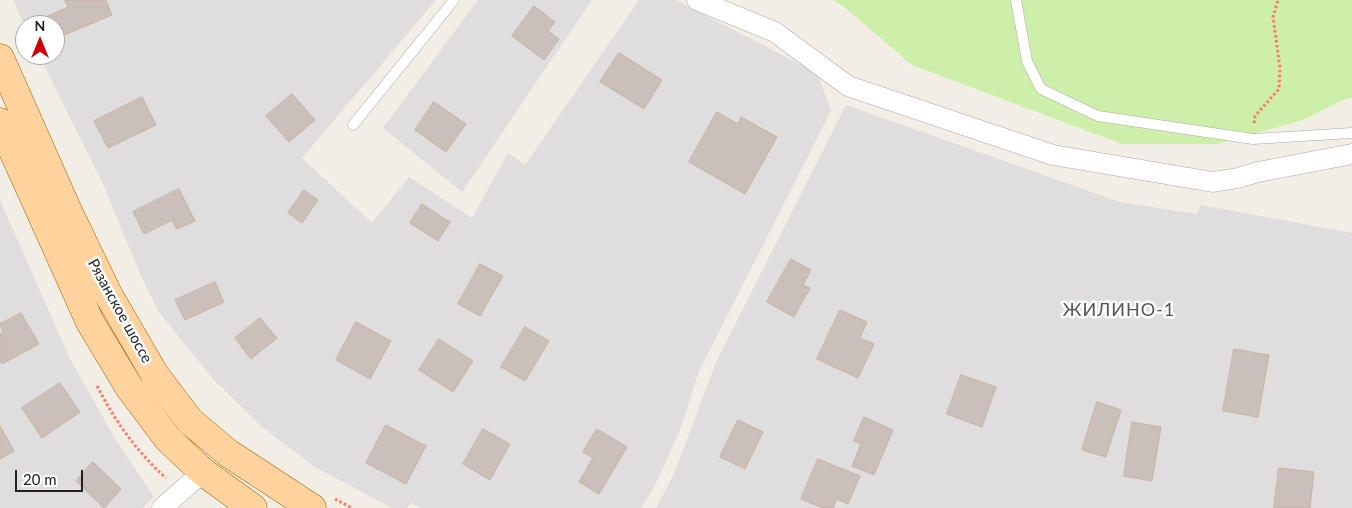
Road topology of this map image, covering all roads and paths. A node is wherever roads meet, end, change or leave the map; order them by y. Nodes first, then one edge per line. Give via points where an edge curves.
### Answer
1 (454, 0) edge
2 (697, 0) edge
3 (1016, 0) edge
4 (1278, 0) edge
5 (0, 58) edge
6 (0, 122) edge
7 (353, 125) dead end
8 (1352, 133) edge
9 (1253, 139) junction
10 (1352, 154) edge
11 (202, 472) junction
12 (319, 501) edge
13 (162, 508) edge
14 (253, 508) edge
15 (352, 508) edge

1 - 7 lane
2 - 10 street via 776,32 848,86 1053,155 1213,182
3 - 9 lane via 1027,61 1041,89 1098,116
4 - 9 path via 1273,17 1280,68 1279,89 1255,116
5 - 12 main road, Рязанское шоссе via 104,285 155,375 190,421 228,453
6 - 11 main road, Рязанское шоссе via 90,322 129,387 168,439
8 - 9 lane
11 - 13 street
11 - 14 main road, Рязанское шоссе
12 - 15 path

